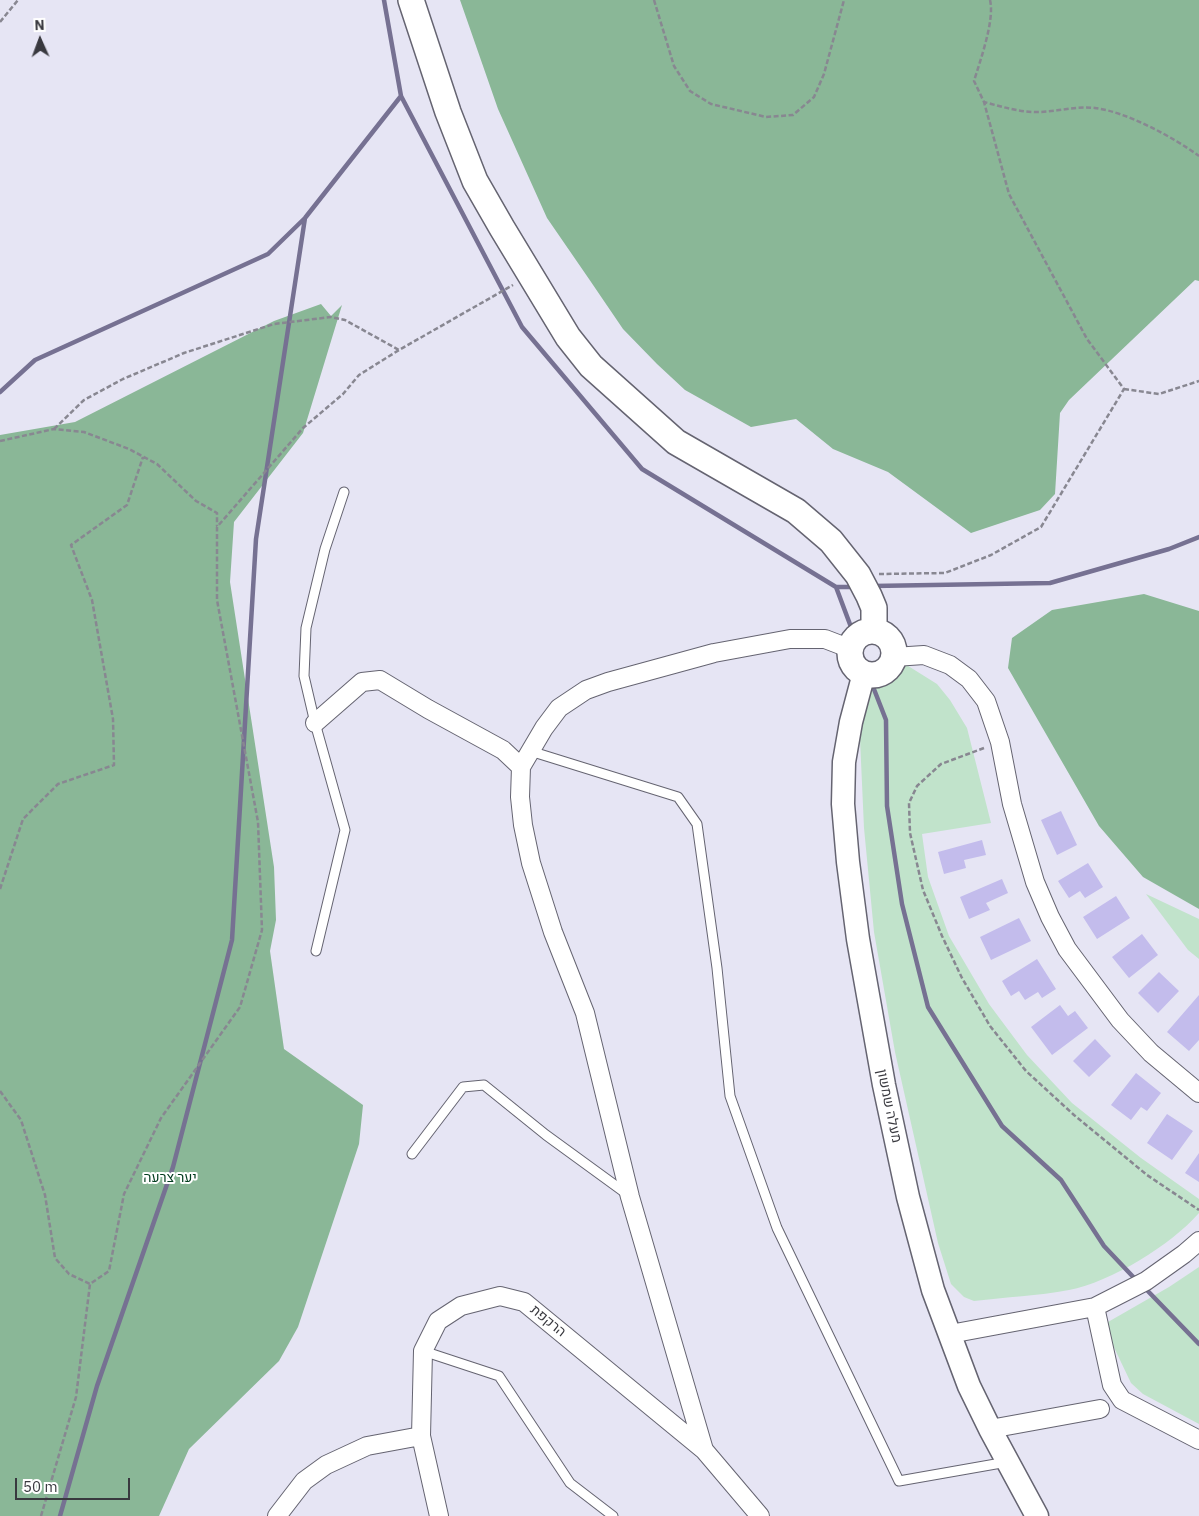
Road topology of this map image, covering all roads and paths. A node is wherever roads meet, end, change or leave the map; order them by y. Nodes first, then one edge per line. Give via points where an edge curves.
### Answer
1 (18, 0) edge
2 (411, 0) edge
3 (654, 0) edge
4 (844, 0) edge
5 (990, 0) edge
6 (0, 22) edge
7 (984, 102) junction
8 (1199, 156) edge
9 (530, 276) junction
10 (399, 350) junction
11 (1199, 381) edge
12 (1124, 389) junction
13 (54, 428) junction
14 (0, 441) edge
15 (143, 457) junction
16 (344, 492) dead end
17 (217, 527) junction
18 (858, 575) junction
19 (874, 631) junction
20 (851, 650) junction
21 (894, 658) junction
22 (864, 673) junction
23 (315, 723) junction
24 (1000, 742) junction
25 (530, 752) junction
26 (521, 767) junction
27 (0, 889) edge
28 (316, 951) dead end
29 (0, 1091) edge
30 (1199, 1094) edge
31 (412, 1154) dead end
32 (630, 1196) junction
33 (1199, 1210) edge
34 (1199, 1240) edge
35 (90, 1284) junction
36 (1095, 1307) junction
37 (950, 1334) junction
38 (423, 1351) junction
39 (1100, 1409) dead end
40 (990, 1429) junction
41 (421, 1436) junction
42 (1199, 1440) edge
43 (704, 1450) junction
44 (1007, 1462) junction
45 (41, 1516) edge
46 (277, 1516) edge
47 (439, 1516) edge
48 (612, 1516) edge
49 (760, 1516) edge
50 (1037, 1516) edge

1 - 6 path
2 - 9 main road via 475,182
3 - 4 path via 674,66 690,91 711,104 766,117 793,115 814,97 824,74
5 - 7 path via 988,29 974,82
7 - 8 path via 1012,110 1040,112 1096,108 1150,128
7 - 12 path via 1008,194 1086,339
9 - 10 path
9 - 18 main road via 568,337 591,366 628,400 676,442 796,511 831,541
10 - 13 path via 345,320 331,316 274,324 122,379 84,400
10 - 17 path via 359,375 343,394 303,428
11 - 12 path via 1159,394
12 - 18 path via 1041,527 991,555 945,573
13 - 14 path
13 - 15 path via 84,432
15 - 17 path via 157,464 196,501 217,513
15 - 27 path via 127,505 71,545 92,600 112,719 114,765 58,784 23,819
16 - 23 lane via 325,549 306,628 304,676
17 - 35 path via 218,600 258,822 262,930 240,1007 161,1118 124,1194 109,1271
18 - 19 main road via 874,608
19 - 20 main road via 859,636
19 - 21 main road via 890,640
20 - 22 main road via 853,663
20 - 25 street via 824,639 790,639 714,654 608,682 586,690 558,708
21 - 22 main road via 882,672
21 - 24 street via 924,655 950,665 969,679 986,701
22 - 37 street, מעלה שמשון via 844,762 843,804 850,882 871,1019 902,1169 933,1290
23 - 26 street via 362,682 380,680 503,750
23 - 28 lane via 345,830
24 - 30 street via 1012,804 1032,872 1067,949 1120,1020 1151,1053
24 - 33 path via 941,764 917,786 909,803 910,833 923,890 939,928 962,978 990,1026 1026,1071 1147,1175
25 - 26 street
25 - 44 lane via 678,797 697,824 717,968 730,1096 777,1228 900,1481
26 - 32 street via 520,798 531,863 553,932 586,1014
29 - 35 path via 21,1120 45,1195 55,1258 69,1274
31 - 32 lane via 463,1087 484,1085
32 - 43 street
34 - 36 street via 1154,1276
35 - 45 path via 76,1397
36 - 37 street
36 - 42 street via 1112,1385 1122,1400
37 - 40 street, מעלה שמשון via 969,1386
38 - 41 street, הרקפת
38 - 43 street, הרקפת via 438,1321 460,1306 500,1296 524,1302
38 - 48 lane via 499,1376 570,1483
39 - 40 street
40 - 44 street, מעלה שמשון
41 - 46 street via 367,1446 326,1465 304,1481
41 - 47 street, הרקפת
43 - 49 street
44 - 50 street, מעלה שמשון

